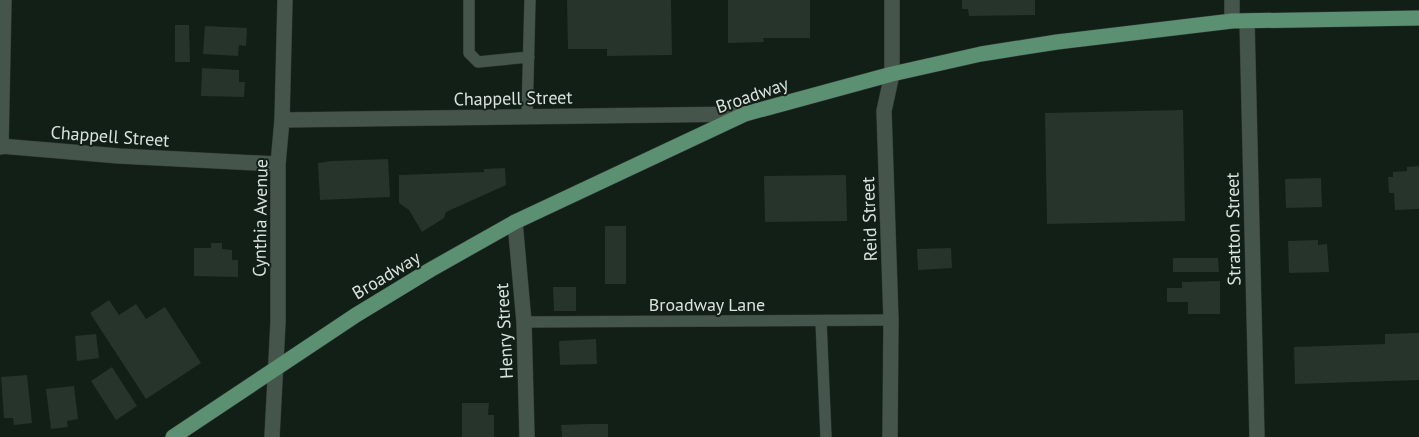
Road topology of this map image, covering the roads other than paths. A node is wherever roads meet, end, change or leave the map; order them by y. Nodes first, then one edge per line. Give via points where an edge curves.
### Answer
1 (4, 0) edge
2 (285, 0) edge
3 (469, 0) edge
4 (530, 0) edge
5 (892, 0) edge
6 (1232, 0) edge
7 (1419, 18) edge
8 (1232, 21) junction
9 (1247, 21) junction
10 (529, 57) junction
11 (892, 74) junction
12 (745, 114) junction
13 (527, 116) junction
14 (282, 120) junction
15 (0, 146) edge
16 (278, 164) junction
17 (515, 222) junction
18 (891, 320) junction
19 (821, 321) junction
20 (524, 322) junction
21 (276, 368) junction
22 (173, 437) edge
23 (272, 437) edge
24 (527, 437) edge
25 (826, 437) edge
26 (890, 437) edge
27 (1257, 437) edge

1 - 15 street
2 - 14 street, Cynthia Avenue
3 - 10 lane via 469,53 478,62
4 - 10 lane
5 - 11 street, Reid Street
6 - 8 street
7 - 9 main road, Broadway
8 - 9 main road, Broadway
8 - 11 main road, Broadway via 1057,42 981,54
9 - 27 street, Stratton Street
10 - 13 lane
11 - 12 main road, Broadway
11 - 18 street, Reid Street via 884,112
12 - 13 street, Chappell Street
12 - 17 main road, Broadway
13 - 14 street, Chappell Street
14 - 16 street, Cynthia Avenue
15 - 16 street, Chappell Street
16 - 21 street, Cynthia Avenue
17 - 20 street, Henry Street
17 - 21 main road, Broadway via 356,315
18 - 19 lane, Broadway Lane
18 - 26 street, Reid Street
19 - 20 lane, Broadway Lane
19 - 25 lane
20 - 24 street, Henry Street
21 - 22 main road, Broadway
21 - 23 street, Cynthia Avenue

